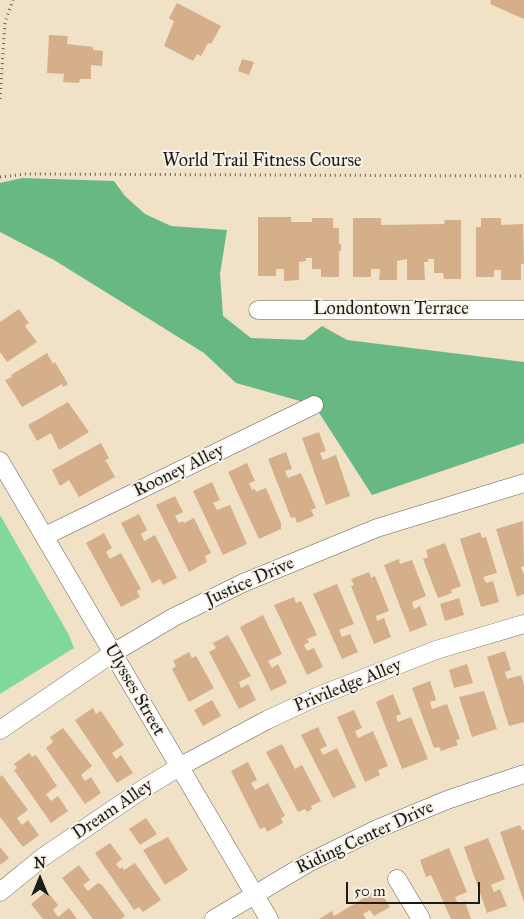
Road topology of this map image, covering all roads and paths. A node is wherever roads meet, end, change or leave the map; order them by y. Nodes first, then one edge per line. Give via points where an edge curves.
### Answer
1 (13, 0) edge
2 (0, 99) edge
3 (0, 176) edge
4 (524, 176) edge
5 (258, 310) dead end
6 (524, 310) edge
7 (314, 405) dead end
8 (0, 461) edge
9 (524, 483) edge
10 (45, 536) junction
11 (524, 624) edge
12 (113, 654) junction
13 (0, 730) edge
14 (179, 766) junction
15 (524, 774) edge
16 (397, 879) dead end
17 (0, 892) edge
18 (254, 894) junction
19 (214, 919) edge
20 (269, 919) edge
21 (421, 919) edge

1 - 2 path via 5,22
3 - 4 path, World Trail Fitness Course
5 - 6 street, Londontown Terrace
7 - 10 street, Rooney Alley
8 - 10 street, Ulysses Street
9 - 12 street, Justice Drive via 377,528 252,579 174,617
10 - 12 street, Ulysses Street
11 - 14 street, Priviledge Alley via 436,650 316,697
12 - 13 street, Justice Drive
12 - 14 street, Ulysses Street
14 - 17 street, Dream Alley via 94,821
14 - 18 street, Ulysses Street
15 - 18 street, Riding Center Drive via 447,800 377,829
16 - 21 street
18 - 19 street, Riding Center Drive
18 - 20 street, Ulysses Street

